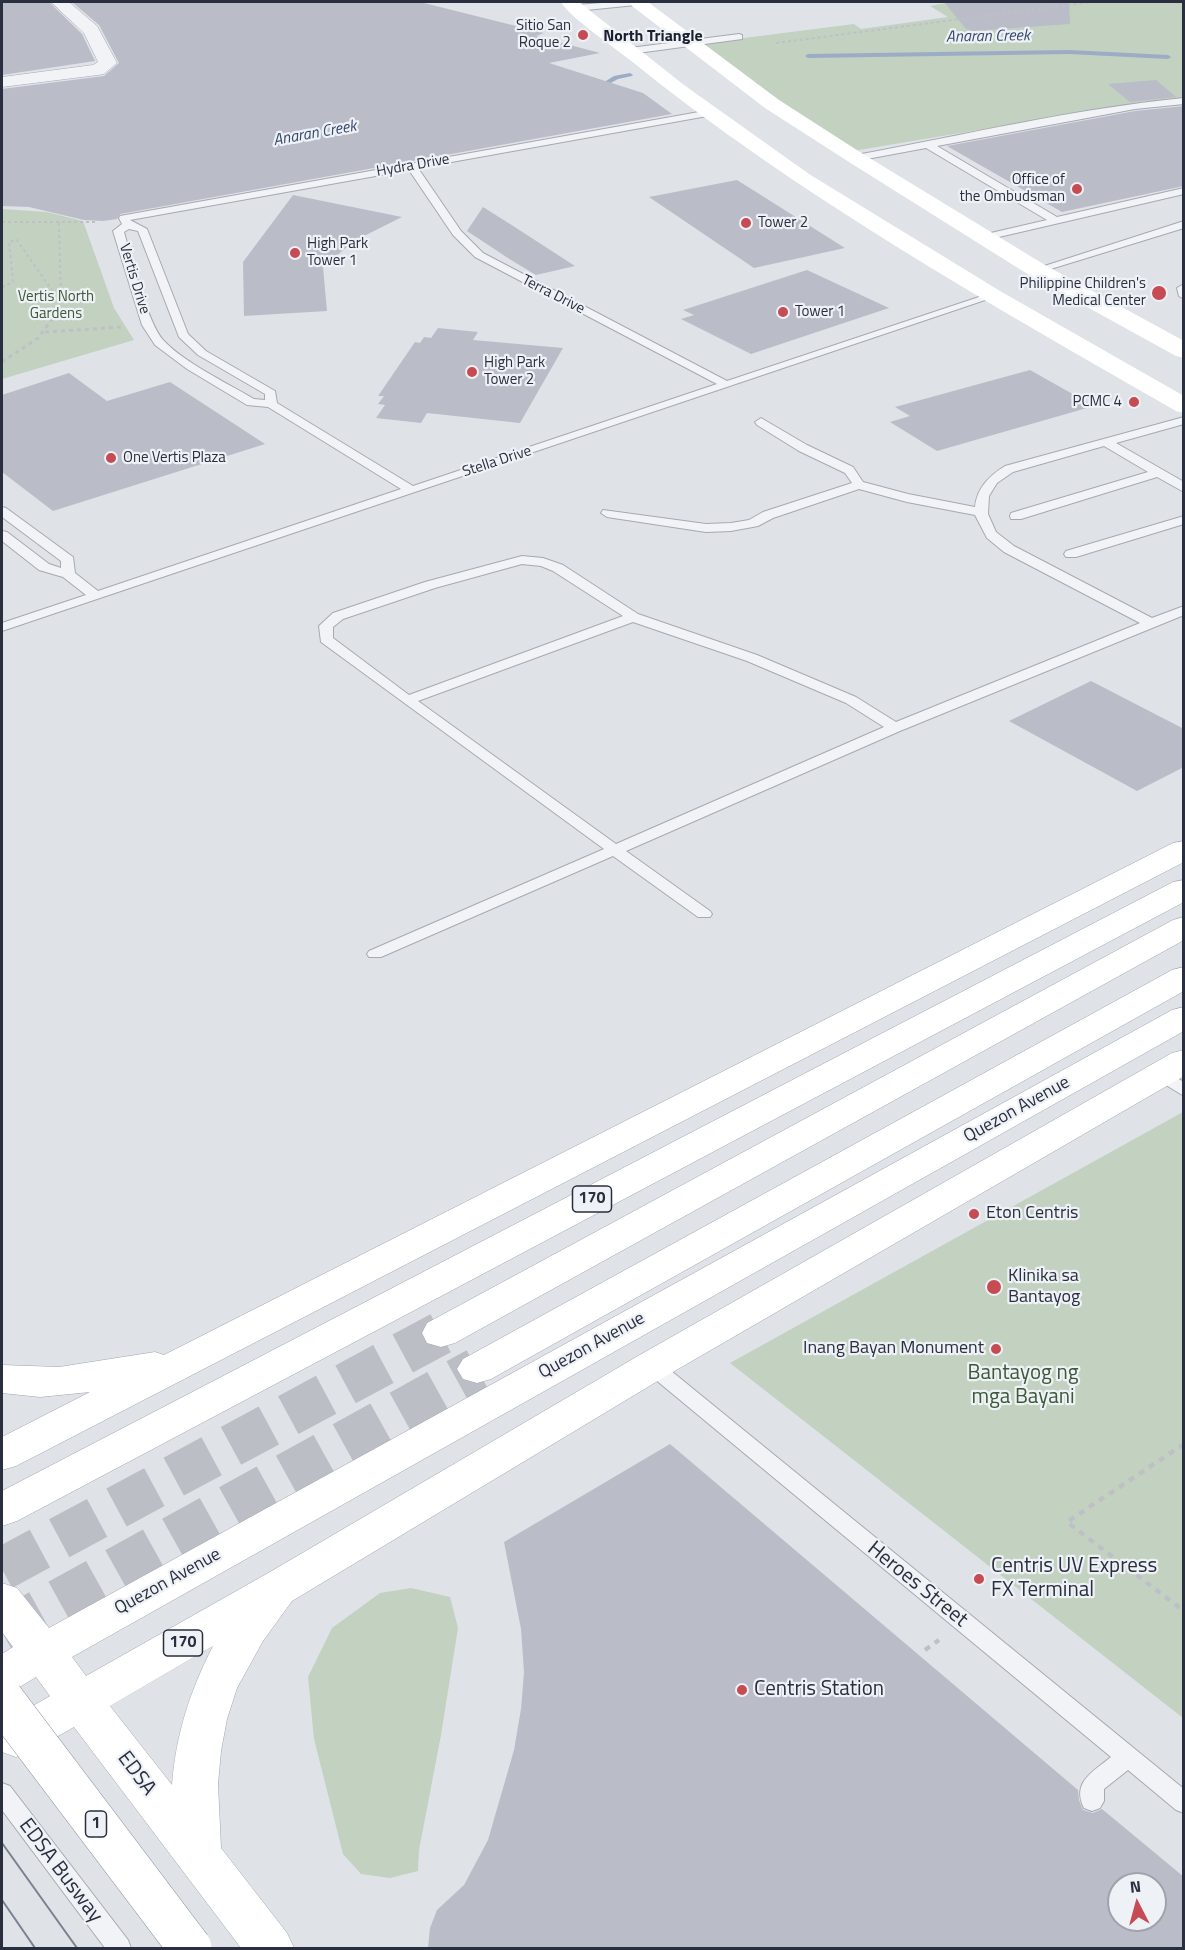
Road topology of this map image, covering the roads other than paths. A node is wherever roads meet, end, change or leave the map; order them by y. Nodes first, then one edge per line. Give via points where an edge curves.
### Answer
1 (59, 2) edge
2 (637, 2) edge
3 (573, 5) edge
4 (739, 37) dead end
5 (690, 43) junction
6 (630, 51) junction
7 (2, 82) edge
8 (1184, 101) edge
9 (710, 113) junction
10 (927, 144) junction
11 (856, 158) junction
12 (411, 166) junction
13 (1184, 191) edge
14 (1058, 222) junction
15 (1184, 224) edge
16 (128, 225) junction
17 (986, 237) junction
18 (1037, 270) junction
19 (1184, 288) edge
20 (992, 296) junction
21 (1184, 296) edge
22 (1184, 351) edge
23 (726, 385) junction
24 (271, 404) junction
25 (1184, 406) edge
26 (1184, 420) edge
27 (761, 422) dead end
28 (1108, 443) junction
29 (1157, 473) junction
30 (859, 485) junction
31 (1184, 488) edge
32 (411, 490) junction
33 (2, 511) edge
34 (981, 512) junction
35 (607, 513) dead end
36 (1016, 516) dead end
37 (1184, 520) edge
38 (2, 535) edge
39 (1071, 554) dead end
40 (68, 574) junction
41 (96, 596) junction
42 (1184, 610) edge
43 (633, 617) junction
44 (1152, 624) junction
45 (2, 627) edge
46 (408, 700) junction
47 (895, 728) junction
48 (616, 849) junction
49 (1184, 850) edge
50 (1184, 889) edge
51 (704, 914) dead end
52 (1184, 927) edge
53 (375, 954) dead end
54 (1184, 977) edge
55 (1184, 1017) edge
56 (1176, 1076) edge
57 (441, 1333) tunnel mouth
58 (195, 1358) junction
59 (652, 1366) junction
60 (477, 1368) tunnel mouth
61 (2, 1379) edge
62 (2, 1455) edge
63 (2, 1510) edge
64 (285, 1584) junction
65 (2, 1600) edge
66 (22, 1657) edge
67 (2, 1675) edge
68 (29, 1715) edge
69 (1128, 1756) junction
70 (2, 1793) edge
71 (1092, 1801) dead end
72 (1184, 1803) edge
73 (198, 1856) junction
74 (119, 1948) edge
75 (190, 1948) edge
76 (212, 1948) edge
77 (270, 1948) edge

1 - 7 street via 91,30 108,63 98,70
2 - 3 lane
2 - 5 main road
3 - 6 main road
4 - 5 lane
5 - 6 lane
5 - 11 main road via 772,104
6 - 9 main road
8 - 10 lane via 1135,106
9 - 12 lane, Hydra Drive
9 - 20 main road via 802,178
10 - 11 lane
10 - 14 lane
11 - 17 main road
12 - 16 lane, Hydra Drive via 124,218
12 - 23 lane, Terra Drive via 457,233 479,255
13 - 14 lane
14 - 17 lane
15 - 18 lane
16 - 24 lane, Vertis Drive via 142,229 183,335 202,353 271,393
16 - 24 lane, Vertis Drive via 118,231 148,325 159,343 251,402
17 - 18 main road
18 - 22 main road
19 - 21 lane
20 - 23 lane, Stella Drive
20 - 25 main road
23 - 32 lane, Stella Drive
24 - 32 lane, Vertis Drive
26 - 28 lane
27 - 30 lane via 849,470
28 - 29 lane
28 - 34 lane via 998,475 984,491
29 - 31 lane
29 - 36 lane
30 - 34 lane
30 - 35 lane via 753,523 731,527 706,528
32 - 41 lane, Stella Drive
33 - 40 lane via 68,560
34 - 44 lane via 990,534 1009,549
37 - 39 lane
38 - 40 lane via 44,567
40 - 41 lane
41 - 45 lane, Stella Drive
42 - 44 lane
43 - 46 lane
43 - 46 lane via 558,568 522,560 430,585 338,616 326,626 326,639
43 - 47 lane via 753,658 850,700
44 - 47 lane
46 - 48 lane
47 - 48 lane
48 - 51 lane
48 - 53 lane
49 - 58 main road, 170
50 - 63 main road, 170
52 - 57 main road, 170
54 - 60 main road, Quezon Avenue
55 - 66 main road, Quezon Avenue
56 - 59 main road, 170
58 - 61 main road via 90,1377
58 - 62 main road, 170
59 - 64 main road, 170
59 - 69 lane, Heroes Street
64 - 68 main road, 170
64 - 73 main road via 244,1634 222,1671 206,1714 193,1791
65 - 66 main road, EDSA / 1
66 - 67 main road, Quezon Avenue
66 - 68 main road, EDSA / 1
68 - 73 main road, EDSA / 1
68 - 75 main road, EDSA / 1, bridge
68 - 76 main road
69 - 71 lane via 1092,1785
69 - 72 lane, Heroes Street
70 - 74 lane, EDSA Busway
73 - 77 main road, EDSA / 1

